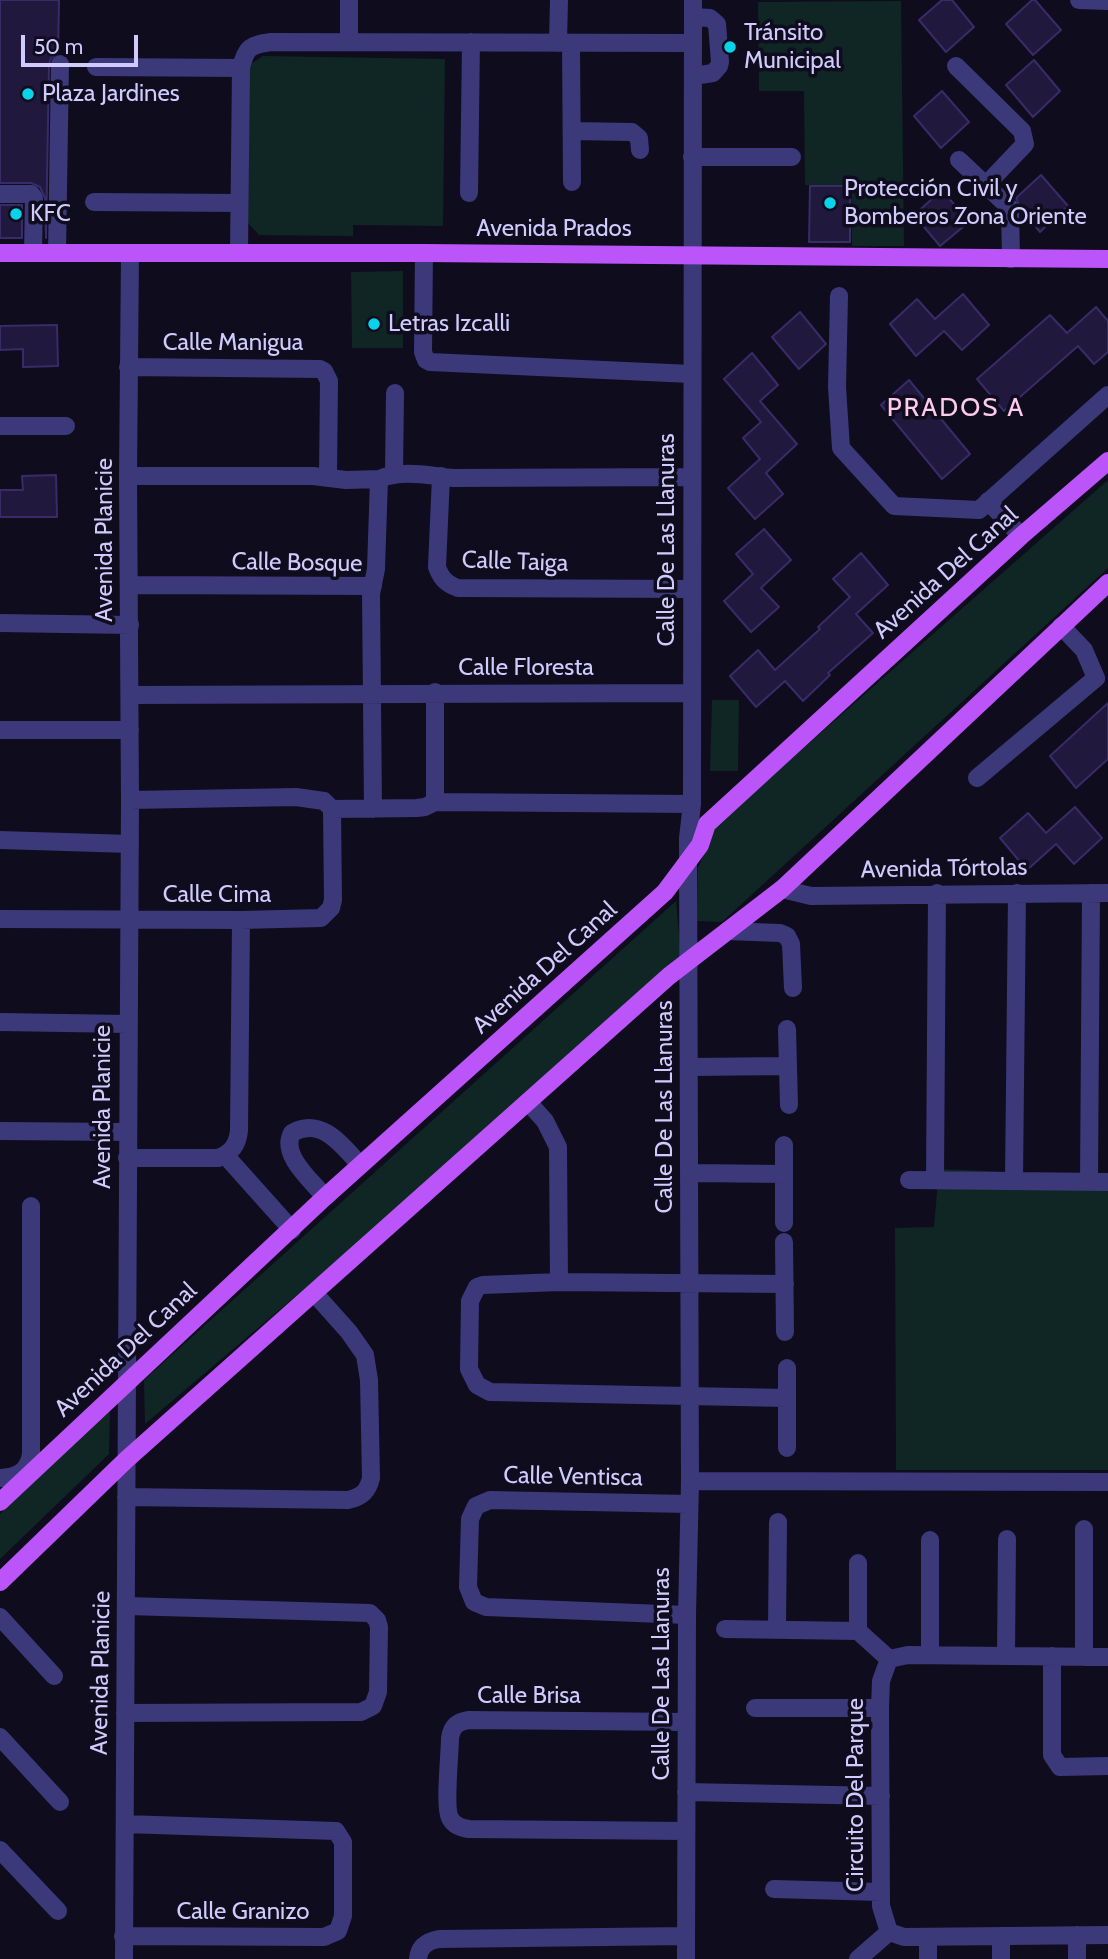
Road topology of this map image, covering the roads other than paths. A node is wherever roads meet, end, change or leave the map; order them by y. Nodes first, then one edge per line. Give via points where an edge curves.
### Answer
1 (349, 0) edge
2 (559, 0) edge
3 (1079, 0) edge
4 (1108, 1) edge
5 (693, 9) edge
6 (349, 41) junction
7 (471, 42) junction
8 (565, 43) junction
9 (692, 43) junction
10 (60, 64) dead end
11 (956, 66) dead end
12 (96, 67) dead end
13 (241, 68) junction
14 (693, 76) junction
15 (572, 131) junction
16 (640, 150) dead end
17 (792, 157) dead end
18 (692, 158) junction
19 (959, 160) dead end
20 (572, 182) dead end
21 (986, 185) junction
22 (469, 193) dead end
23 (0, 194) edge
24 (94, 202) dead end
25 (239, 204) junction
26 (0, 253) edge
27 (33, 253) junction
28 (57, 253) junction
29 (239, 253) junction
30 (424, 253) junction
31 (130, 254) junction
32 (691, 255) junction
33 (1011, 259) junction
34 (1108, 259) edge
35 (839, 296) dead end
36 (128, 367) junction
37 (691, 374) junction
38 (395, 393) dead end
39 (1108, 395) edge
40 (0, 426) edge
41 (66, 426) dead end
42 (1108, 461) edge
43 (128, 476) junction
44 (441, 476) junction
45 (328, 477) junction
46 (386, 477) junction
47 (691, 477) junction
48 (988, 502) junction
49 (1021, 536) junction
50 (1108, 583) edge
51 (130, 585) junction
52 (373, 586) junction
53 (691, 589) junction
54 (0, 624) edge
55 (130, 625) junction
56 (1061, 626) junction
57 (1102, 678) edge
58 (435, 692) junction
59 (370, 693) junction
60 (691, 693) junction
61 (130, 695) junction
62 (0, 730) edge
63 (130, 730) junction
64 (977, 778) dead end
65 (130, 800) junction
66 (435, 802) junction
67 (692, 804) junction
68 (373, 809) junction
69 (332, 810) junction
70 (0, 840) edge
71 (130, 844) junction
72 (688, 864) junction
73 (782, 889) junction
74 (937, 893) junction
75 (1017, 893) junction
76 (1100, 893) edge
77 (0, 919) edge
78 (129, 920) junction
79 (241, 920) junction
80 (727, 931) junction
81 (689, 962) junction
82 (793, 988) dead end
83 (0, 1022) edge
84 (128, 1024) junction
85 (788, 1029) dead end
86 (788, 1066) junction
87 (690, 1067) junction
88 (528, 1102) junction
89 (789, 1105) dead end
90 (0, 1130) edge
91 (128, 1132) junction
92 (784, 1145) dead end
93 (225, 1155) junction
94 (127, 1158) junction
95 (360, 1165) junction
96 (690, 1173) junction
97 (784, 1174) junction
98 (935, 1178) junction
99 (909, 1180) dead end
100 (1014, 1180) junction
101 (1089, 1181) junction
102 (1108, 1182) edge
103 (325, 1197) junction
104 (31, 1206) dead end
105 (784, 1223) dead end
106 (292, 1230) junction
107 (784, 1242) dead end
108 (559, 1282) junction
109 (690, 1283) junction
110 (785, 1284) junction
111 (315, 1294) junction
112 (785, 1332) dead end
113 (787, 1368) dead end
114 (126, 1382) junction
115 (688, 1396) junction
116 (787, 1398) junction
117 (787, 1448) dead end
118 (126, 1460) junction
119 (0, 1478) edge
120 (690, 1481) junction
121 (1108, 1482) edge
122 (126, 1497) junction
123 (0, 1502) edge
124 (688, 1504) junction
125 (778, 1522) dead end
126 (1084, 1530) dead end
127 (1007, 1539) dead end
128 (930, 1541) dead end
129 (858, 1563) dead end
130 (0, 1581) edge
131 (127, 1606) junction
132 (687, 1615) junction
133 (0, 1617) edge
134 (725, 1629) dead end
135 (778, 1630) junction
136 (858, 1631) junction
137 (930, 1655) junction
138 (1006, 1656) junction
139 (1052, 1656) junction
140 (1084, 1657) junction
141 (1108, 1657) edge
142 (889, 1659) junction
143 (54, 1676) dead end
144 (755, 1707) dead end
145 (880, 1708) junction
146 (125, 1713) junction
147 (686, 1722) junction
148 (0, 1737) edge
149 (1108, 1766) edge
150 (686, 1793) junction
151 (881, 1796) junction
152 (60, 1802) dead end
153 (125, 1824) junction
154 (686, 1831) junction
155 (0, 1850) edge
156 (774, 1889) dead end
157 (881, 1892) junction
158 (58, 1911) dead end
159 (889, 1932) junction
160 (1077, 1935) junction
161 (1108, 1935) edge
162 (123, 1936) junction
163 (686, 1936) junction
164 (1001, 1936) junction
165 (928, 1937) junction
166 (422, 1951) edge
167 (124, 1959) edge
168 (686, 1959) edge
169 (858, 1959) edge
170 (928, 1959) edge
171 (1001, 1959) edge
172 (1077, 1959) edge

1 - 6 street
2 - 8 street
3 - 4 street
5 - 9 street, Calle De Las Llanuras
5 - 14 street via 717,24 720,62 713,73
6 - 7 street
6 - 13 street via 258,44 247,50
7 - 8 street
7 - 22 street
8 - 9 street
8 - 15 street
9 - 14 street, Calle De Las Llanuras
10 - 28 street
11 - 21 street via 1022,131 1025,144
12 - 13 street
13 - 25 street
14 - 18 street, Calle De Las Llanuras
15 - 16 street via 632,132 639,138
15 - 20 street
17 - 18 street
18 - 32 street, Calle De Las Llanuras
19 - 21 street
21 - 33 street via 1010,208
23 - 27 street via 31,194 34,198
24 - 25 street
25 - 29 street
26 - 27 main road, Avenida Prados
27 - 28 main road, Avenida Prados
28 - 31 main road, Avenida Prados
29 - 30 main road, Avenida Prados
29 - 31 main road, Avenida Prados
30 - 32 main road, Avenida Prados
30 - 37 street via 423,352 430,362
31 - 36 street, Avenida Planicie
32 - 33 main road, Avenida Prados
32 - 37 street, Calle De Las Llanuras
33 - 34 main road, Avenida Prados
35 - 48 street via 841,448 894,506 979,510
36 - 43 street, Avenida Planicie
36 - 45 street, Calle Manigua via 324,371 328,381
37 - 47 street, Calle De Las Llanuras
38 - 46 street
39 - 48 street
40 - 41 street
42 - 49 main road, Avenida Del Canal
43 - 45 street
43 - 51 street, Avenida Planicie
44 - 46 street
44 - 47 street
44 - 53 street, Calle Taiga via 437,567 450,586
45 - 46 street
46 - 52 street
47 - 53 street, Calle De Las Llanuras
48 - 49 street
49 - 72 main road, Avenida Del Canal via 707,824
50 - 56 main road
51 - 52 street, Calle Bosque
51 - 55 street, Avenida Planicie
52 - 59 street, Calle Bosque
53 - 60 street, Calle De Las Llanuras
54 - 55 street
55 - 61 street, Avenida Planicie
56 - 57 street
56 - 73 main road
57 - 64 street
58 - 59 street
58 - 60 street, Calle Floresta
58 - 66 street, Calle Floresta
59 - 61 street
59 - 68 street, Calle Bosque
60 - 67 street, Calle De Las Llanuras
61 - 63 street, Avenida Planicie
62 - 63 street
63 - 65 street, Avenida Planicie
65 - 69 street via 296,797 324,801
65 - 71 street, Avenida Planicie
66 - 67 street
66 - 68 street via 418,808
67 - 72 street, Calle De Las Llanuras
68 - 69 street
69 - 79 street, Calle Cima via 333,900 328,914 313,919
70 - 71 street
71 - 78 street, Avenida Planicie
72 - 81 street, Calle De Las Llanuras
72 - 95 main road, Avenida Del Canal via 665,892
73 - 74 street, Avenida Tórtolas via 811,896
73 - 80 main road
74 - 75 street, Avenida Tórtolas
74 - 98 street
75 - 76 street, Avenida Tórtolas
75 - 100 street
76 - 101 street
77 - 78 street, Calle Cima
78 - 79 street, Calle Cima
78 - 84 street, Avenida Planicie
79 - 93 street via 239,1130 236,1144
80 - 81 main road
80 - 82 street via 788,936
81 - 87 street, Calle De Las Llanuras
81 - 88 main road
83 - 84 street
84 - 91 street, Avenida Planicie
85 - 86 street
86 - 87 street
86 - 89 street
87 - 96 street, Calle De Las Llanuras
88 - 108 street via 545,1121 558,1147
88 - 111 main road
90 - 91 street
91 - 94 street, Avenida Planicie
92 - 97 street
93 - 94 street
93 - 106 street
94 - 114 street, Avenida Planicie
95 - 103 main road, Avenida Del Canal
95 - 103 street via 322,1130 292,1133 291,1155
96 - 97 street
96 - 109 street, Calle De Las Llanuras
97 - 105 street
98 - 99 street
98 - 100 street
100 - 101 street
101 - 102 street
103 - 106 main road, Avenida Del Canal
104 - 119 street via 31,1454 24,1471
106 - 114 main road, Avenida Del Canal
107 - 110 street
108 - 109 street
108 - 115 street via 477,1287 470,1301 470,1369 477,1385 490,1392
109 - 110 street
109 - 115 street, Calle De Las Llanuras
110 - 112 street
111 - 118 main road
111 - 122 street via 360,1345 368,1366 371,1478 362,1495 348,1500
113 - 116 street
114 - 118 street, Avenida Planicie
114 - 123 main road, Avenida Del Canal
115 - 116 street
115 - 120 street, Calle De Las Llanuras
116 - 117 street
118 - 122 street, Avenida Planicie
118 - 130 main road
120 - 121 street
120 - 124 street, Calle De Las Llanuras
122 - 131 street, Avenida Planicie
124 - 132 street, Calle De Las Llanuras
124 - 132 street, Calle Ventisca via 482,1503 470,1519 468,1587 474,1602 486,1607
125 - 135 street
126 - 140 street
127 - 138 street
128 - 137 street
129 - 136 street
131 - 146 street, Avenida Planicie
131 - 146 street via 364,1611 374,1616 379,1628 378,1692 373,1706 361,1712
132 - 147 street, Calle De Las Llanuras
133 - 143 street
134 - 135 street
135 - 136 street
136 - 142 street
137 - 138 street
137 - 142 street
138 - 139 street
139 - 140 street
139 - 149 street via 1052,1755 1060,1767
140 - 141 street
142 - 145 street, Circuito Del Parque via 880,1681
144 - 145 street
145 - 151 street, Circuito Del Parque
146 - 153 street, Avenida Planicie
147 - 150 street, Calle De Las Llanuras
147 - 154 street, Calle Brisa via 460,1722 451,1731 448,1808 452,1822 469,1829
148 - 152 street
150 - 151 street
150 - 154 street, Calle De Las Llanuras
151 - 157 street, Circuito Del Parque
153 - 162 street, Avenida Planicie
153 - 162 street, Calle Granizo via 336,1831 343,1842 343,1916 338,1931 324,1937
154 - 163 street, Calle De Las Llanuras
155 - 158 street
156 - 157 street
157 - 159 street, Circuito Del Parque
159 - 165 street
159 - 169 street
160 - 161 street
160 - 164 street
160 - 172 street
162 - 167 street, Avenida Planicie
163 - 166 street via 439,1939
163 - 168 street, Calle De Las Llanuras
164 - 165 street
164 - 171 street
165 - 170 street

